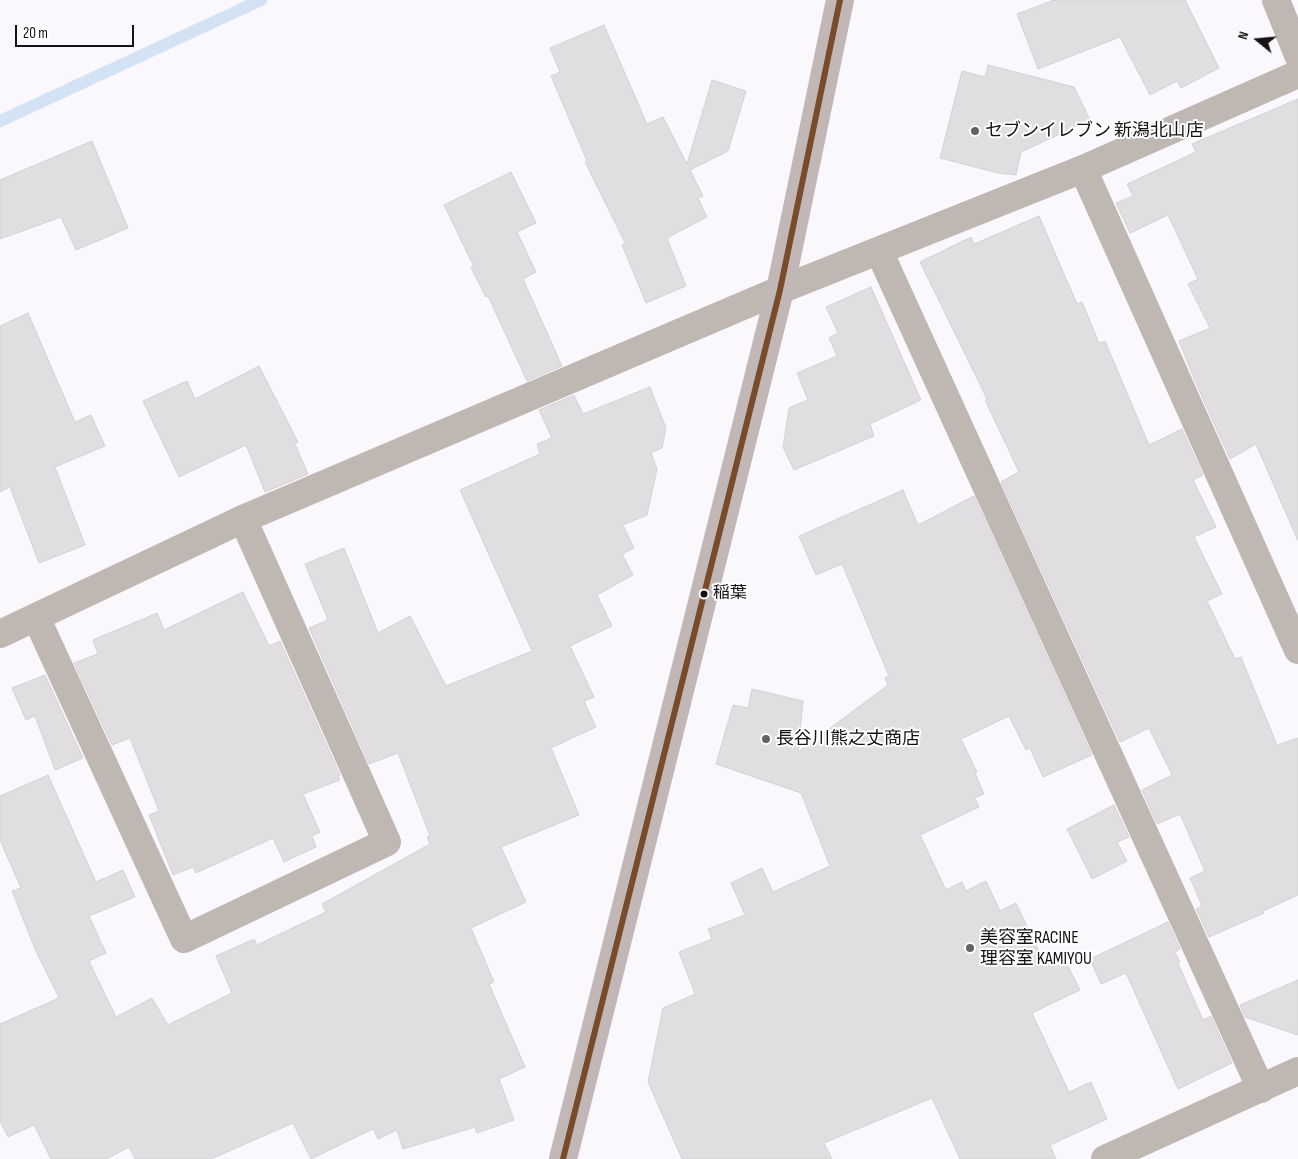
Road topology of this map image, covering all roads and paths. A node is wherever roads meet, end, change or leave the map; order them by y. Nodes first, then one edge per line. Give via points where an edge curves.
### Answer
1 (840, 0) edge
2 (1276, 0) edge
3 (1298, 55) edge
4 (1298, 74) edge
5 (1083, 169) junction
6 (879, 251) junction
7 (780, 290) junction
8 (243, 519) junction
9 (36, 617) junction
10 (0, 634) edge
11 (1298, 650) edge
12 (1298, 1071) edge
13 (1261, 1089) junction
14 (563, 1159) edge
15 (1105, 1159) edge

1 - 7 main road
2 - 3 street
4 - 5 street
5 - 6 street
5 - 11 street
6 - 7 street
6 - 13 street
7 - 8 street
7 - 14 main road
8 - 9 street
8 - 9 street via 387,842 184,939
9 - 10 street
12 - 13 street
13 - 15 street

